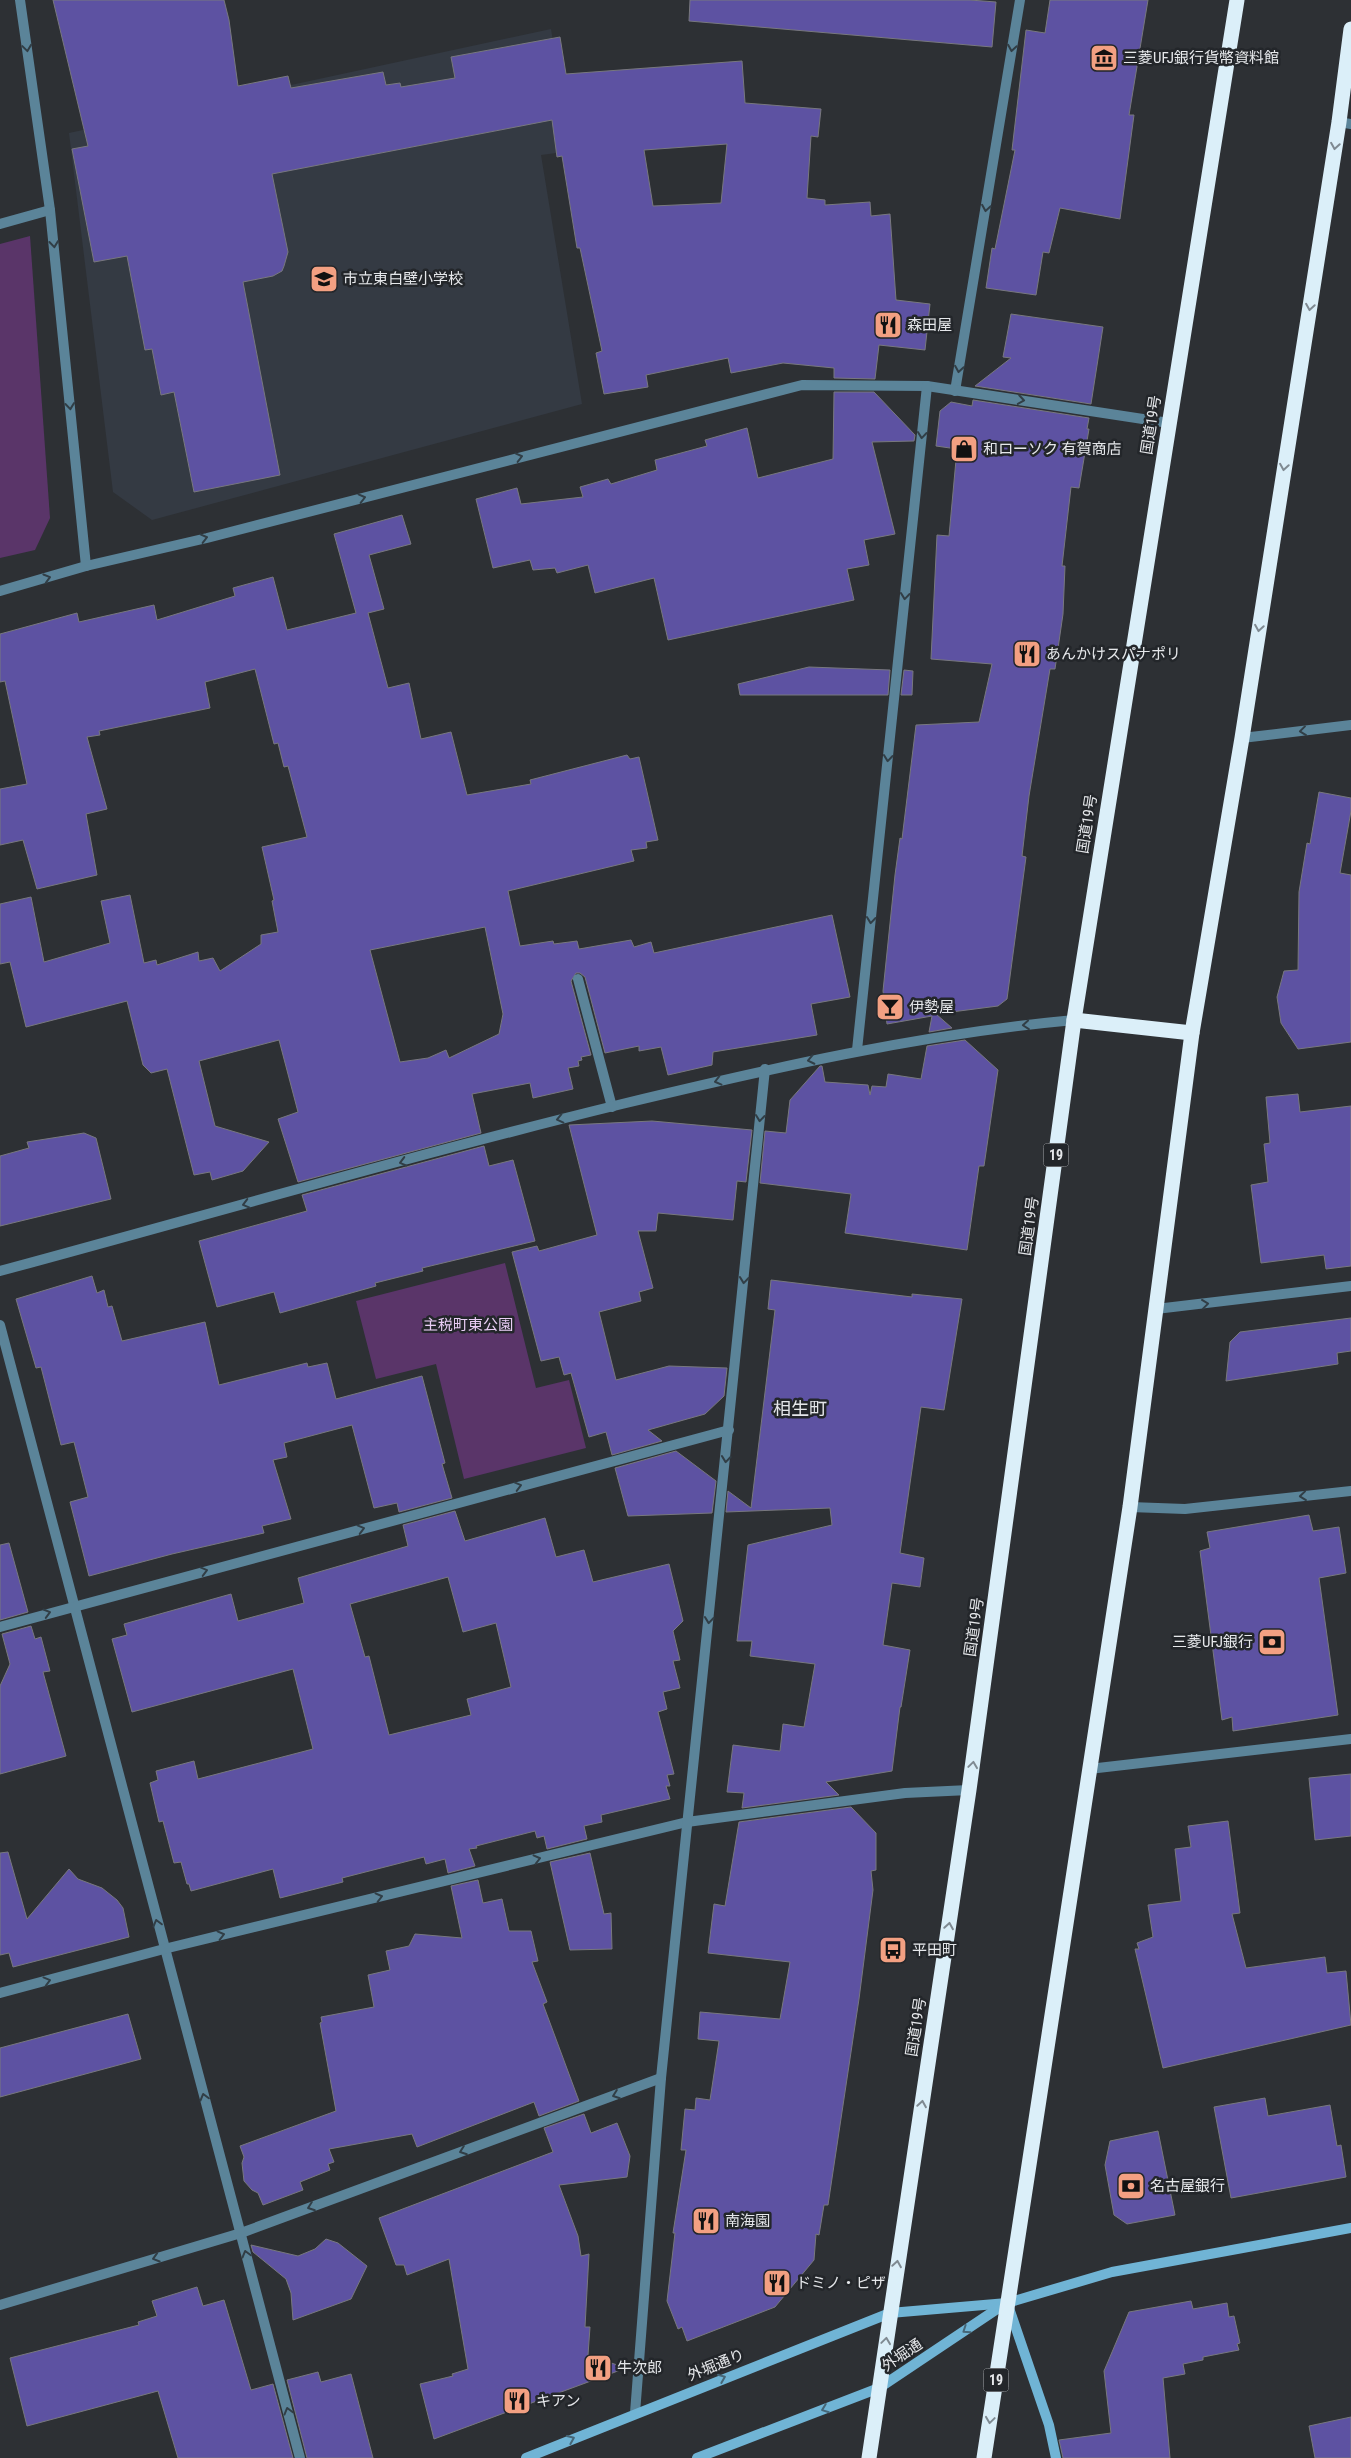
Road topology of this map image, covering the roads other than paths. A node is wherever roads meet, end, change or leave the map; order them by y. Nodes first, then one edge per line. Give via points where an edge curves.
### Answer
1 (20, 0) edge
2 (1020, 0) edge
3 (1237, 0) edge
4 (1351, 29) edge
5 (1345, 123) edge
6 (50, 210) junction
7 (0, 224) edge
8 (927, 386) junction
9 (955, 390) junction
10 (1169, 422) junction
11 (86, 566) junction
12 (0, 591) edge
13 (1351, 725) edge
14 (1242, 738) junction
15 (578, 979) dead end
16 (1074, 1020) junction
17 (1192, 1033) junction
18 (857, 1050) junction
19 (765, 1070) junction
20 (612, 1107) junction
21 (0, 1272) edge
22 (1351, 1286) edge
23 (1156, 1309) junction
24 (0, 1325) edge
25 (729, 1430) junction
26 (1351, 1491) edge
27 (1130, 1507) junction
28 (75, 1605) junction
29 (0, 1627) edge
30 (1351, 1739) edge
31 (1089, 1769) junction
32 (969, 1790) junction
33 (687, 1822) junction
34 (164, 1949) junction
35 (0, 1993) edge
36 (661, 2078) junction
37 (1351, 2228) edge
38 (241, 2233) junction
39 (1007, 2303) junction
40 (0, 2305) edge
41 (890, 2312) junction
42 (879, 2388) junction
43 (635, 2413) junction
44 (300, 2458) edge
45 (526, 2458) edge
46 (697, 2458) edge
47 (869, 2458) edge
48 (984, 2458) edge
49 (1056, 2458) edge

1 -> 6 street
2 -> 9 street
3 - 10 highway, 国道19号 / 19
4 - 5 highway, 19
5 -> 14 highway, 19
6 - 7 street
6 -> 11 street
8 - 9 street
11 -> 8 street via 802,385
8 -> 18 street
9 -> 10 street
10 - 16 highway, 国道19号 / 19
12 -> 11 street
13 -> 14 street
14 - 17 highway, 19
15 - 20 street
16 - 17 highway
16 -> 18 street
32 -> 16 highway, 国道19号 / 19
17 - 23 highway, 19
18 -> 19 street
19 -> 20 street
19 -> 25 street
20 -> 21 street
23 -> 22 street
23 - 27 highway, 19
24 - 28 street
28 -> 25 street
25 -> 33 street
26 -> 27 street via 1185,1509
27 - 31 highway, 19
29 -> 28 street
34 -> 28 street
30 - 31 street
31 - 39 highway, 19
32 - 33 street via 905,1793
41 -> 32 highway, 国道19号 / 19
34 -> 33 street
33 - 36 street
35 -> 34 street
38 -> 34 street
36 -> 38 street
36 - 43 street
37 - 39 street via 1112,2272
38 -> 40 street
44 -> 38 street
39 - 41 street
39 -> 42 street, 外堀通
39 -> 48 highway, 19
39 - 49 street via 1049,2425
42 -> 41 highway, 国道19号 / 19
43 -> 41 street, 外堀通り
42 -> 46 street, 外堀通
42 - 47 highway, 国道19号 / 19
45 -> 43 street, 外堀通り

